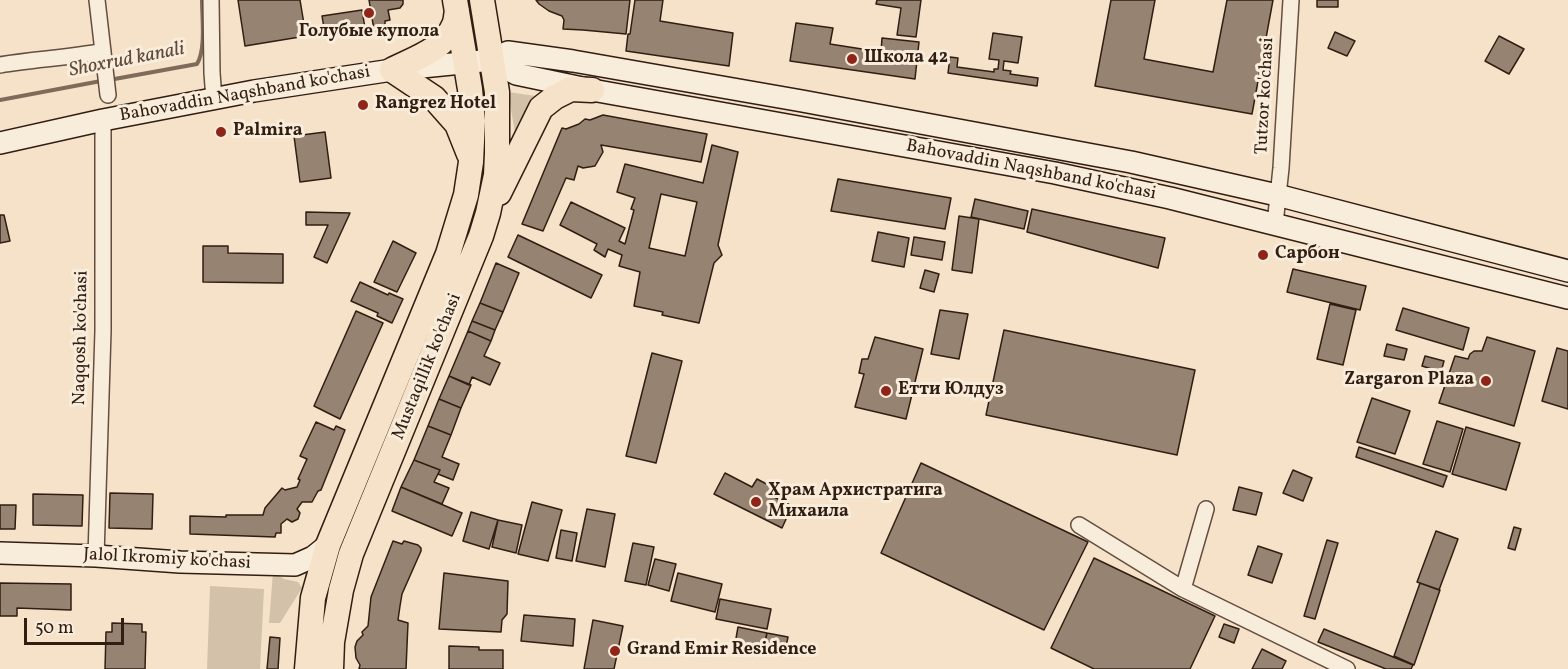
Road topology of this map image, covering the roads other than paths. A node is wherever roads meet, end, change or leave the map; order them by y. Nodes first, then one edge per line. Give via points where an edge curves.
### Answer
1 (97, 0) edge
2 (212, 0) edge
3 (482, 0) edge
4 (1291, 0) edge
5 (456, 5) edge
6 (103, 51) junction
7 (492, 60) junction
8 (466, 63) junction
9 (0, 65) edge
10 (392, 70) junction
11 (107, 85) dead end
12 (592, 90) junction
13 (214, 99) junction
14 (102, 120) junction
15 (0, 143) edge
16 (471, 162) junction
17 (1277, 195) junction
18 (488, 213) junction
19 (1275, 224) junction
20 (1568, 271) edge
21 (1568, 298) edge
22 (1206, 509) dead end
23 (1079, 525) dead end
24 (328, 545) junction
25 (0, 553) edge
26 (96, 556) junction
27 (1183, 589) junction
28 (308, 669) edge
29 (330, 669) edge
30 (1347, 669) edge

1 - 6 street
2 - 13 street
3 - 7 main road, Mustaqillik ko'chasi
4 - 17 street, Tutzor ko'chasi
5 - 8 main road, Mustaqillik ko'chasi
5 - 10 main road via 454,25 447,37 436,48
6 - 9 street
6 - 11 street
7 - 8 main road, Bahovaddin Naqshband ko'chasi
7 - 12 main road, Bahovaddin Naqshband ko'chasi via 516,74
7 - 17 main road, Bahovaddin Naqshband ko'chasi via 508,52 573,61 1131,162
7 - 18 main road, Mustaqillik ko'chasi via 497,92 497,153
8 - 10 main road, Bahovaddin Naqshband ko'chasi
8 - 16 main road, Mustaqillik ko'chasi via 473,121
10 - 13 main road, Bahovaddin Naqshband ko'chasi
10 - 16 main road via 434,98 446,111 457,124
12 - 18 main road via 571,89 541,108
12 - 19 main road, Bahovaddin Naqshband ko'chasi via 1055,173
13 - 14 main road, Bahovaddin Naqshband ko'chasi
14 - 15 main road, Bahovaddin Naqshband ko'chasi
14 - 26 street, Naqqosh ko'chasi via 103,331
16 - 24 main road, Mustaqillik ko'chasi via 466,195 448,254
17 - 19 street, Tutzor ko'chasi
17 - 20 main road, Bahovaddin Naqshband ko'chasi
18 - 29 main road, Mustaqillik ko'chasi via 351,554 341,590
19 - 21 main road, Bahovaddin Naqshband ko'chasi
22 - 27 street
23 - 27 street
24 - 26 main road, Jalol Ikromiy ko'chasi via 296,565
24 - 28 main road, Mustaqillik ko'chasi via 313,598
25 - 26 main road, Jalol Ikromiy ko'chasi
27 - 30 street

